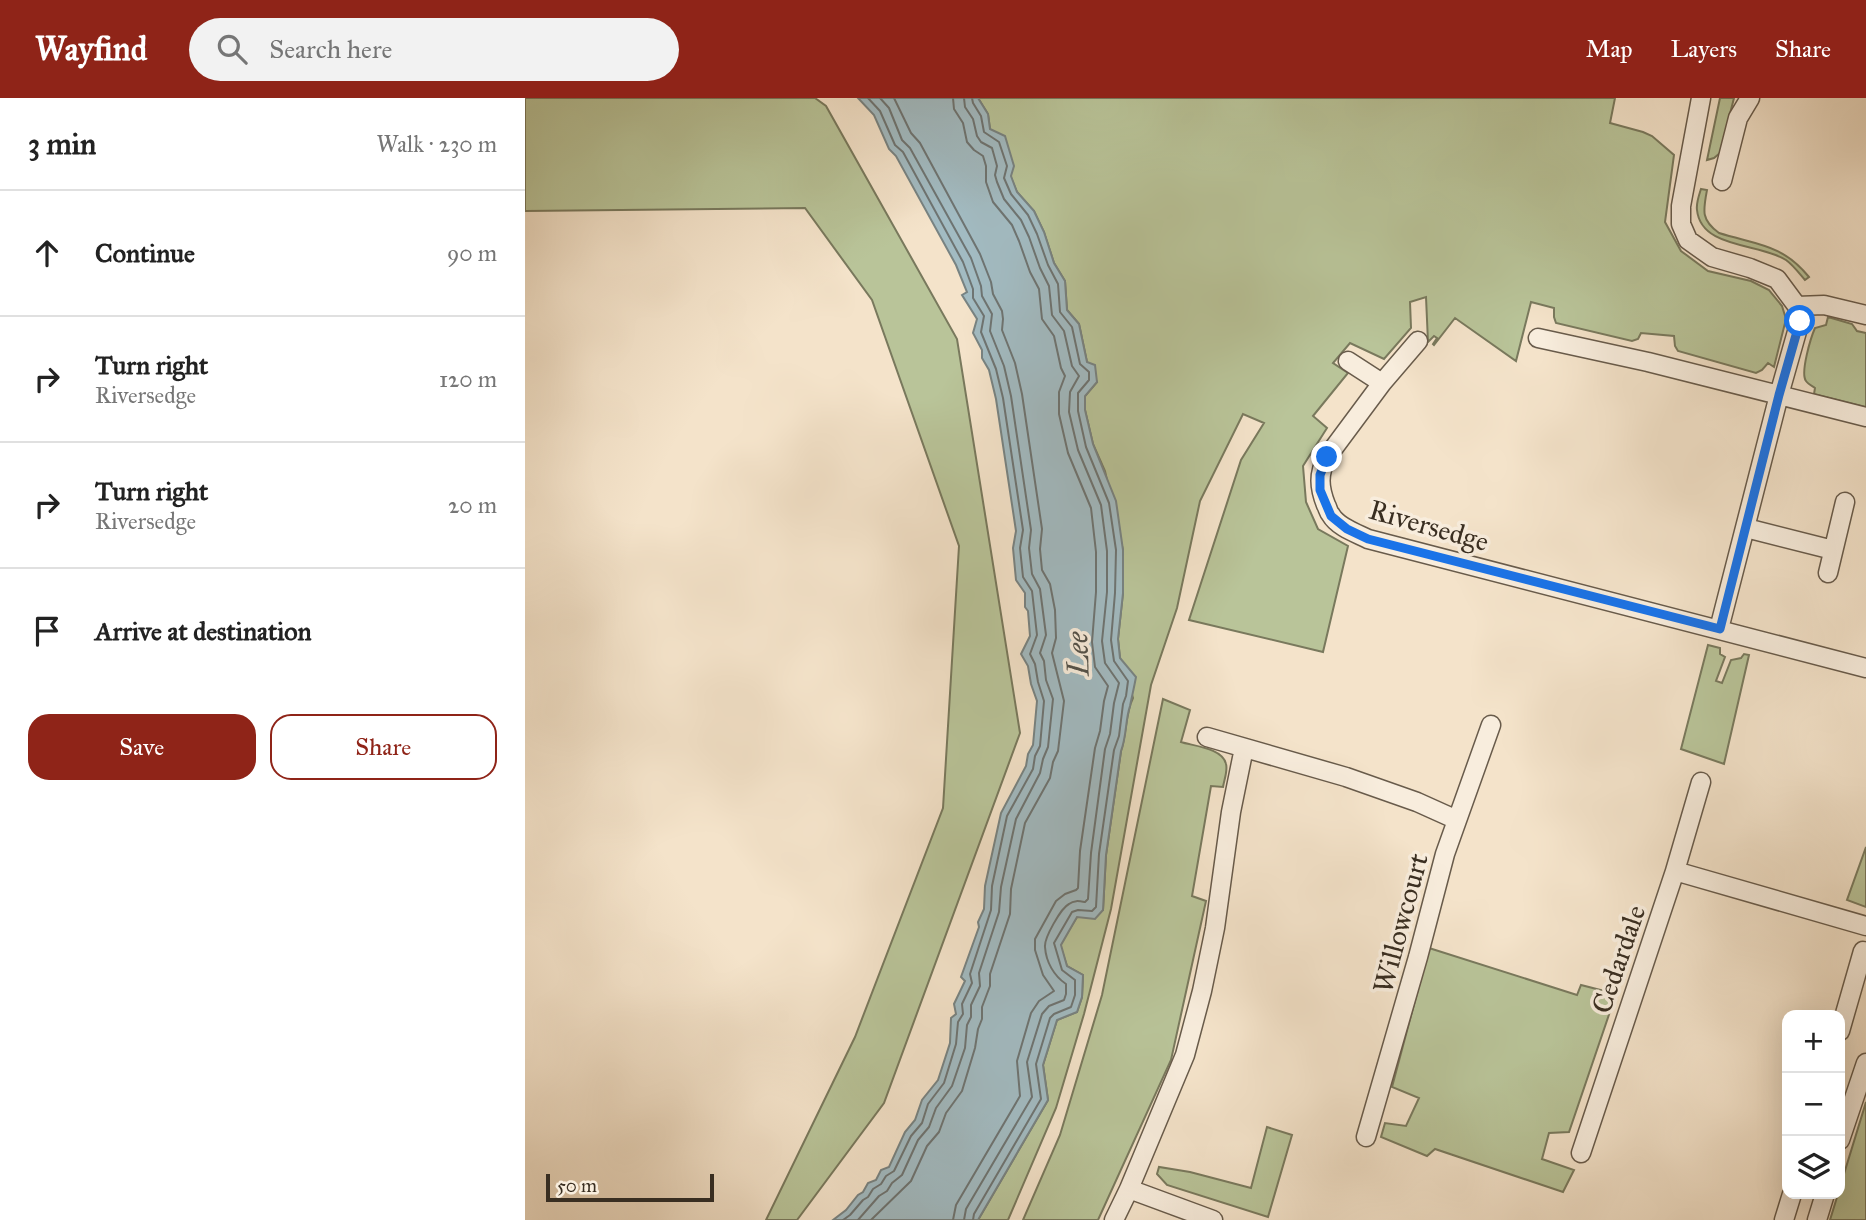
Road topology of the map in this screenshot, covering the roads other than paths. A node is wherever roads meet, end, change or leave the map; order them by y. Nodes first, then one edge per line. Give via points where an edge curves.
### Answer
1 (1700, 98) edge
2 (1750, 98) edge
3 (1723, 181) dead end
4 (1797, 306) junction
5 (1866, 315) edge
6 (1538, 338) dead end
7 (1418, 341) dead end
8 (1348, 361) dead end
9 (1382, 383) junction
10 (1779, 395) junction
11 (1866, 417) edge
12 (1845, 502) dead end
13 (1746, 528) junction
14 (1833, 550) junction
15 (1828, 573) dead end
16 (1720, 629) junction
17 (1866, 668) edge
18 (1491, 725) dead end
19 (1207, 737) dead end
20 (1244, 748) junction
21 (1701, 782) dead end
22 (1457, 820) junction
23 (1675, 871) junction
24 (1866, 926) edge
25 (1863, 951) dead end
26 (1845, 1014) edge
27 (1866, 1063) edge
28 (1845, 1121) edge
29 (1366, 1137) dead end
30 (1581, 1153) dead end
31 (1129, 1189) junction
32 (1790, 1199) edge
33 (1823, 1199) edge
34 (1114, 1220) edge
35 (1213, 1220) edge
36 (1784, 1220) edge
37 (1817, 1220) edge

1 - 4 street via 1681,206 1681,224 1688,240 1712,257 1777,279
2 - 3 street via 1738,118
4 - 5 street via 1824,305
4 - 10 street via 1800,321
6 - 10 street
7 - 9 street, Riversedge
8 - 9 street
9 - 16 street, Riversedge via 1327,457 1320,475 1320,490 1331,516 1347,529 1381,543
10 - 11 street
10 - 13 street
12 - 14 street
13 - 14 street
13 - 16 street
14 - 15 street
16 - 17 street, Riversedge
18 - 22 street, Willowcourt
19 - 20 street
20 - 22 street via 1346,777
20 - 31 street via 1199,1004 1185,1055
21 - 23 street, Cedardale
22 - 29 street, Willowcourt
23 - 24 street
23 - 30 street, Cedardale
25 - 26 street
27 - 28 street
31 - 34 street
31 - 35 street
32 - 36 street
33 - 37 street

